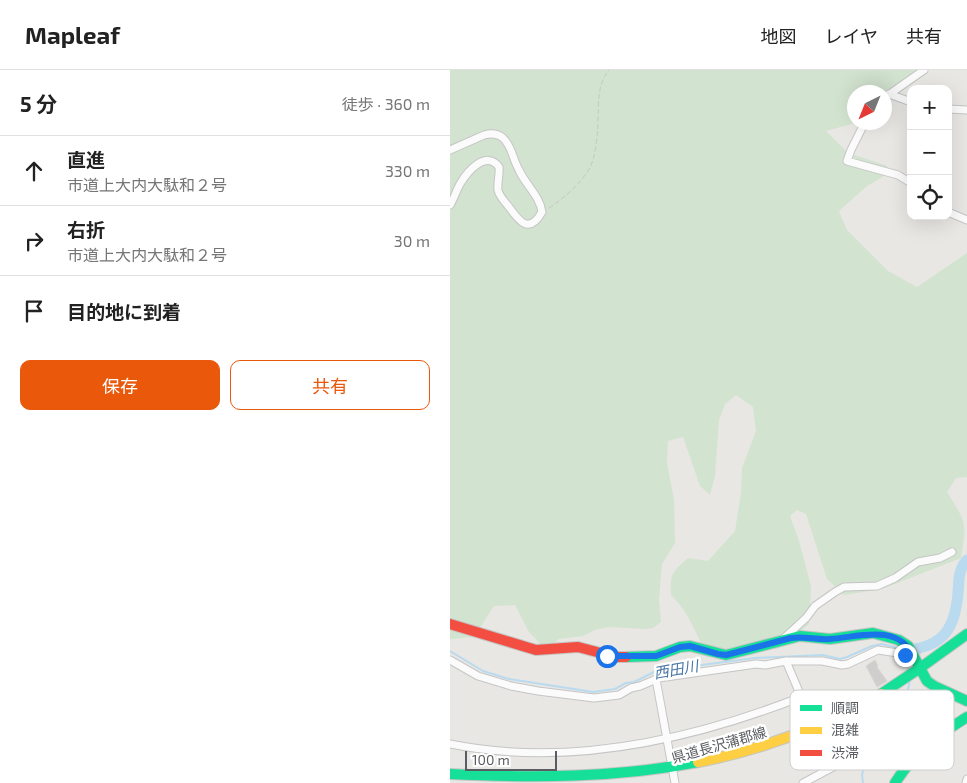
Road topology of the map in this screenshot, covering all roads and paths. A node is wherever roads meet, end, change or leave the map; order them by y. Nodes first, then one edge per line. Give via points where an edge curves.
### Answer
1 (609, 70) edge
2 (924, 70) edge
3 (892, 92) edge
4 (892, 97) edge
5 (907, 101) edge
6 (952, 109) edge
7 (967, 110) edge
8 (860, 130) edge
9 (450, 150) edge
10 (907, 180) edge
11 (450, 205) edge
12 (542, 212) junction
13 (952, 214) edge
14 (967, 220) edge
15 (952, 552) dead end
16 (450, 624) edge
17 (967, 634) edge
18 (782, 640) junction
19 (910, 653) junction
20 (450, 660) edge
21 (786, 661) junction
22 (912, 674) junction
23 (656, 679) junction
24 (798, 690) edge
25 (886, 690) edge
26 (943, 690) edge
27 (954, 695) edge
28 (790, 700) edge
29 (967, 701) edge
30 (966, 720) edge
31 (954, 726) edge
32 (668, 738) junction
33 (790, 738) edge
34 (450, 744) edge
35 (828, 770) edge
36 (903, 770) edge
37 (450, 774) edge
38 (674, 778) edge
39 (967, 779) edge
40 (803, 783) edge
41 (895, 783) edge
42 (966, 783) edge

1 - 12 path via 598,92 595,148 589,170 567,194
2 - 3 street
4 - 5 street
6 - 7 street
8 - 10 street via 847,161
9 - 12 street via 484,135 500,136 508,145
11 - 12 street via 460,183 470,171 479,162 489,160 499,167 498,190 518,221 528,224
13 - 14 street
15 - 18 street via 918,562 877,586 844,588 835,592 815,606
16 - 18 main road via 536,650 578,647 616,657 656,656 690,646 726,655
17 - 22 main road, 県道長沢蒲郡線
18 - 19 main road via 800,636 830,639 873,633 899,640
19 - 21 street via 878,650 842,665 822,661
19 - 22 main road
20 - 23 street via 478,676 511,686 594,698 619,695
21 - 23 street
21 - 24 street
22 - 25 main road, 県道長沢蒲郡線
22 - 26 main road
23 - 32 street
27 - 29 main road
28 - 32 street via 739,719
30 - 31 main road
32 - 34 street via 599,750 537,752 474,749
32 - 38 street
33 - 38 main road, 県道長沢蒲郡線
35 - 40 street
36 - 41 main road
37 - 38 main road, 県道長沢蒲郡線 via 550,782
39 - 42 street

